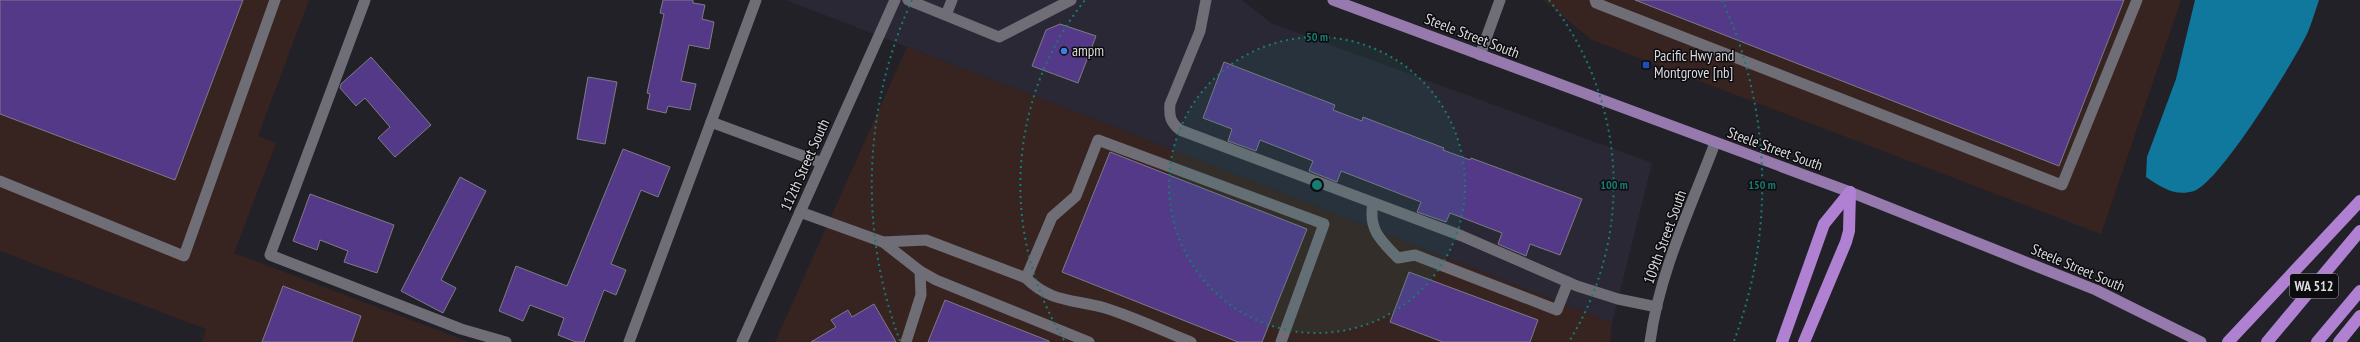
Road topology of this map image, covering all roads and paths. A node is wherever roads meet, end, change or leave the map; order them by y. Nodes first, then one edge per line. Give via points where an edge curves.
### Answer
1 (275, 0) edge
2 (365, 0) edge
3 (756, 0) edge
4 (895, 0) edge
5 (908, 0) edge
6 (952, 0) edge
7 (1071, 0) edge
8 (1206, 0) edge
9 (1333, 0) edge
10 (1500, 0) edge
11 (1595, 0) edge
12 (2137, 0) edge
13 (946, 15) junction
14 (1480, 55) junction
15 (711, 122) junction
16 (1715, 143) junction
17 (822, 163) junction
18 (0, 181) edge
19 (1850, 192) junction
20 (2360, 201) edge
21 (1373, 203) junction
22 (800, 212) junction
23 (2360, 231) edge
24 (883, 242) junction
25 (920, 271) junction
26 (1026, 278) junction
27 (1568, 282) junction
28 (2360, 291) edge
29 (1657, 307) junction
30 (2360, 316) edge
31 (506, 342) edge
32 (628, 342) edge
33 (742, 342) edge
34 (906, 342) edge
35 (1089, 342) edge
36 (1191, 342) edge
37 (1281, 342) edge
38 (1650, 342) edge
39 (1782, 342) edge
40 (1804, 342) edge
41 (2201, 342) edge
42 (2228, 342) edge
43 (2267, 342) edge
44 (2316, 342) edge
45 (2339, 342) edge

1 - 18 main road via 184,256
2 - 31 main road via 270,255 461,329
3 - 15 main road
4 - 17 main road, 112th Street South
5 - 13 main road
6 - 13 main road
7 - 13 main road via 999,37
8 - 21 main road via 1200,31 1170,104 1172,124 1190,134
9 - 14 main road, Steele Street South
10 - 14 main road
11 - 12 main road via 1596,3 2062,185
14 - 16 main road, Steele Street South
15 - 17 main road
15 - 32 main road
16 - 19 main road, Steele Street South
16 - 29 main road, 109th Street South via 1673,255
17 - 22 main road, 112th Street South
19 - 39 highway via 1824,224
19 - 40 highway via 1850,231
19 - 41 main road, Steele Street South via 2096,290
20 - 42 highway
21 - 27 main road via 1462,236
21 - 27 main road via 1370,218 1379,239 1398,258 1415,256 1557,310
22 - 24 main road
22 - 33 main road, 112th Street South
23 - 43 highway, WA 512
24 - 25 main road
24 - 26 main road via 926,240
25 - 34 main road via 921,295
25 - 35 main road via 936,280
26 - 36 main road via 1036,288 1066,302 1104,308
26 - 37 main road via 1052,217 1076,196 1098,140 1324,224
27 - 29 main road via 1618,299
28 - 44 highway, WA 512
29 - 38 main road, 109th Street South
30 - 45 highway

